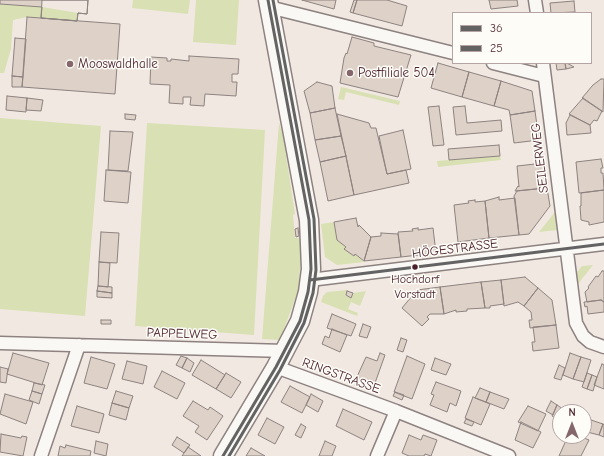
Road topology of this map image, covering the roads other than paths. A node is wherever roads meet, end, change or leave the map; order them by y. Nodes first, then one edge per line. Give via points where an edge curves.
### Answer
1 (535, 0) edge
2 (269, 3) edge
3 (537, 12) edge
4 (452, 53) edge
5 (497, 64) edge
6 (543, 64) edge
7 (544, 76) junction
8 (604, 244) edge
9 (566, 249) junction
10 (310, 280) junction
11 (0, 343) edge
12 (79, 345) junction
13 (604, 347) edge
14 (285, 351) junction
15 (276, 367) junction
16 (396, 411) junction
17 (41, 456) edge
18 (223, 456) edge
19 (377, 456) edge
20 (509, 456) edge

1 - 3 street
2 - 4 street
2 - 10 street via 308,220 311,244
5 - 7 street
6 - 7 street, SEILERWEG
7 - 9 street, SEILERWEG
8 - 9 street, HÖGESTRASSE
9 - 10 street, HÖGESTRASSE
9 - 13 street, SEILERWEG via 578,330 590,342
10 - 14 street via 300,321
11 - 12 street, PAPPELWEG
12 - 14 street, PAPPELWEG
12 - 17 street
14 - 15 street
15 - 16 street, RINGSTRASSE
15 - 18 street
16 - 19 street
16 - 20 street, RINGSTRASSE

